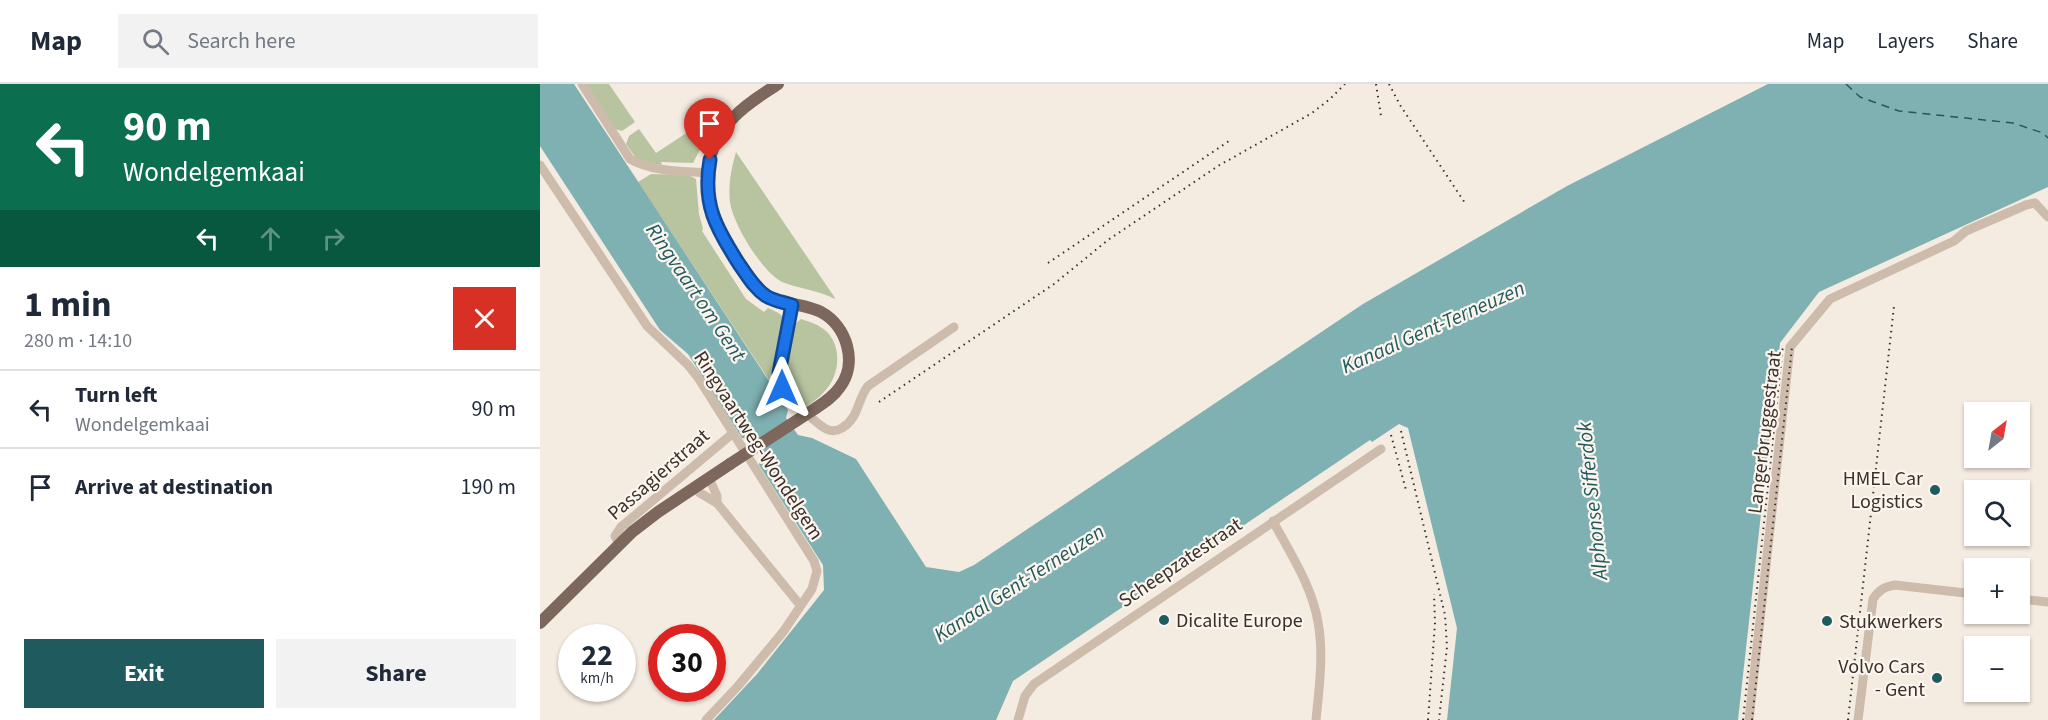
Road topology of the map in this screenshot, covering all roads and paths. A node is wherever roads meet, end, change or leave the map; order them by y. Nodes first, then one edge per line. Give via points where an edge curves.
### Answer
1 (582, 84) edge
2 (778, 84) edge
3 (540, 165) edge
4 (707, 173) junction
5 (2048, 217) edge
6 (792, 305) junction
7 (954, 327) dead end
8 (732, 434) junction
9 (1381, 449) dead end
10 (710, 478) junction
11 (694, 488) junction
12 (717, 503) junction
13 (1273, 521) junction
14 (619, 544) junction
15 (1964, 593) edge
16 (2030, 600) edge
17 (2048, 602) edge
18 (800, 605) junction
19 (540, 623) edge
20 (706, 720) edge
21 (1018, 720) edge
22 (1316, 720) edge
23 (1749, 720) edge
24 (1858, 720) edge

1 - 4 street via 630,159 642,166
2 - 4 main road via 743,108 726,126 714,147
3 - 8 street, Ringvaartweg-Wondelgem via 647,326 688,365
4 - 6 main road via 709,207 722,237 759,290
5 - 23 street, Langerbruggestraat via 2035,203 2026,205 1830,299 1790,347
6 - 7 street via 779,380 787,395 828,430 838,430 852,420 864,390 873,381
6 - 10 main road, bridge via 815,310 840,329 849,365 843,382 832,397
8 - 14 street, Passagierstraat via 621,527 615,536
8 - 18 street, Ringvaartweg-Wondelgem via 814,561 815,580
9 - 13 street, Scheepzatestraat
10 - 11 main road
10 - 12 street
11 - 12 street
11 - 14 main road via 651,516
12 - 18 street
13 - 21 street, Scheepzatestraat via 1034,684 1024,696
13 - 22 street via 1309,590 1318,623
14 - 19 main road
15 - 24 street via 1894,585 1877,592
16 - 17 street
18 - 20 street, Ringvaartweg-Wondelgem via 775,643

